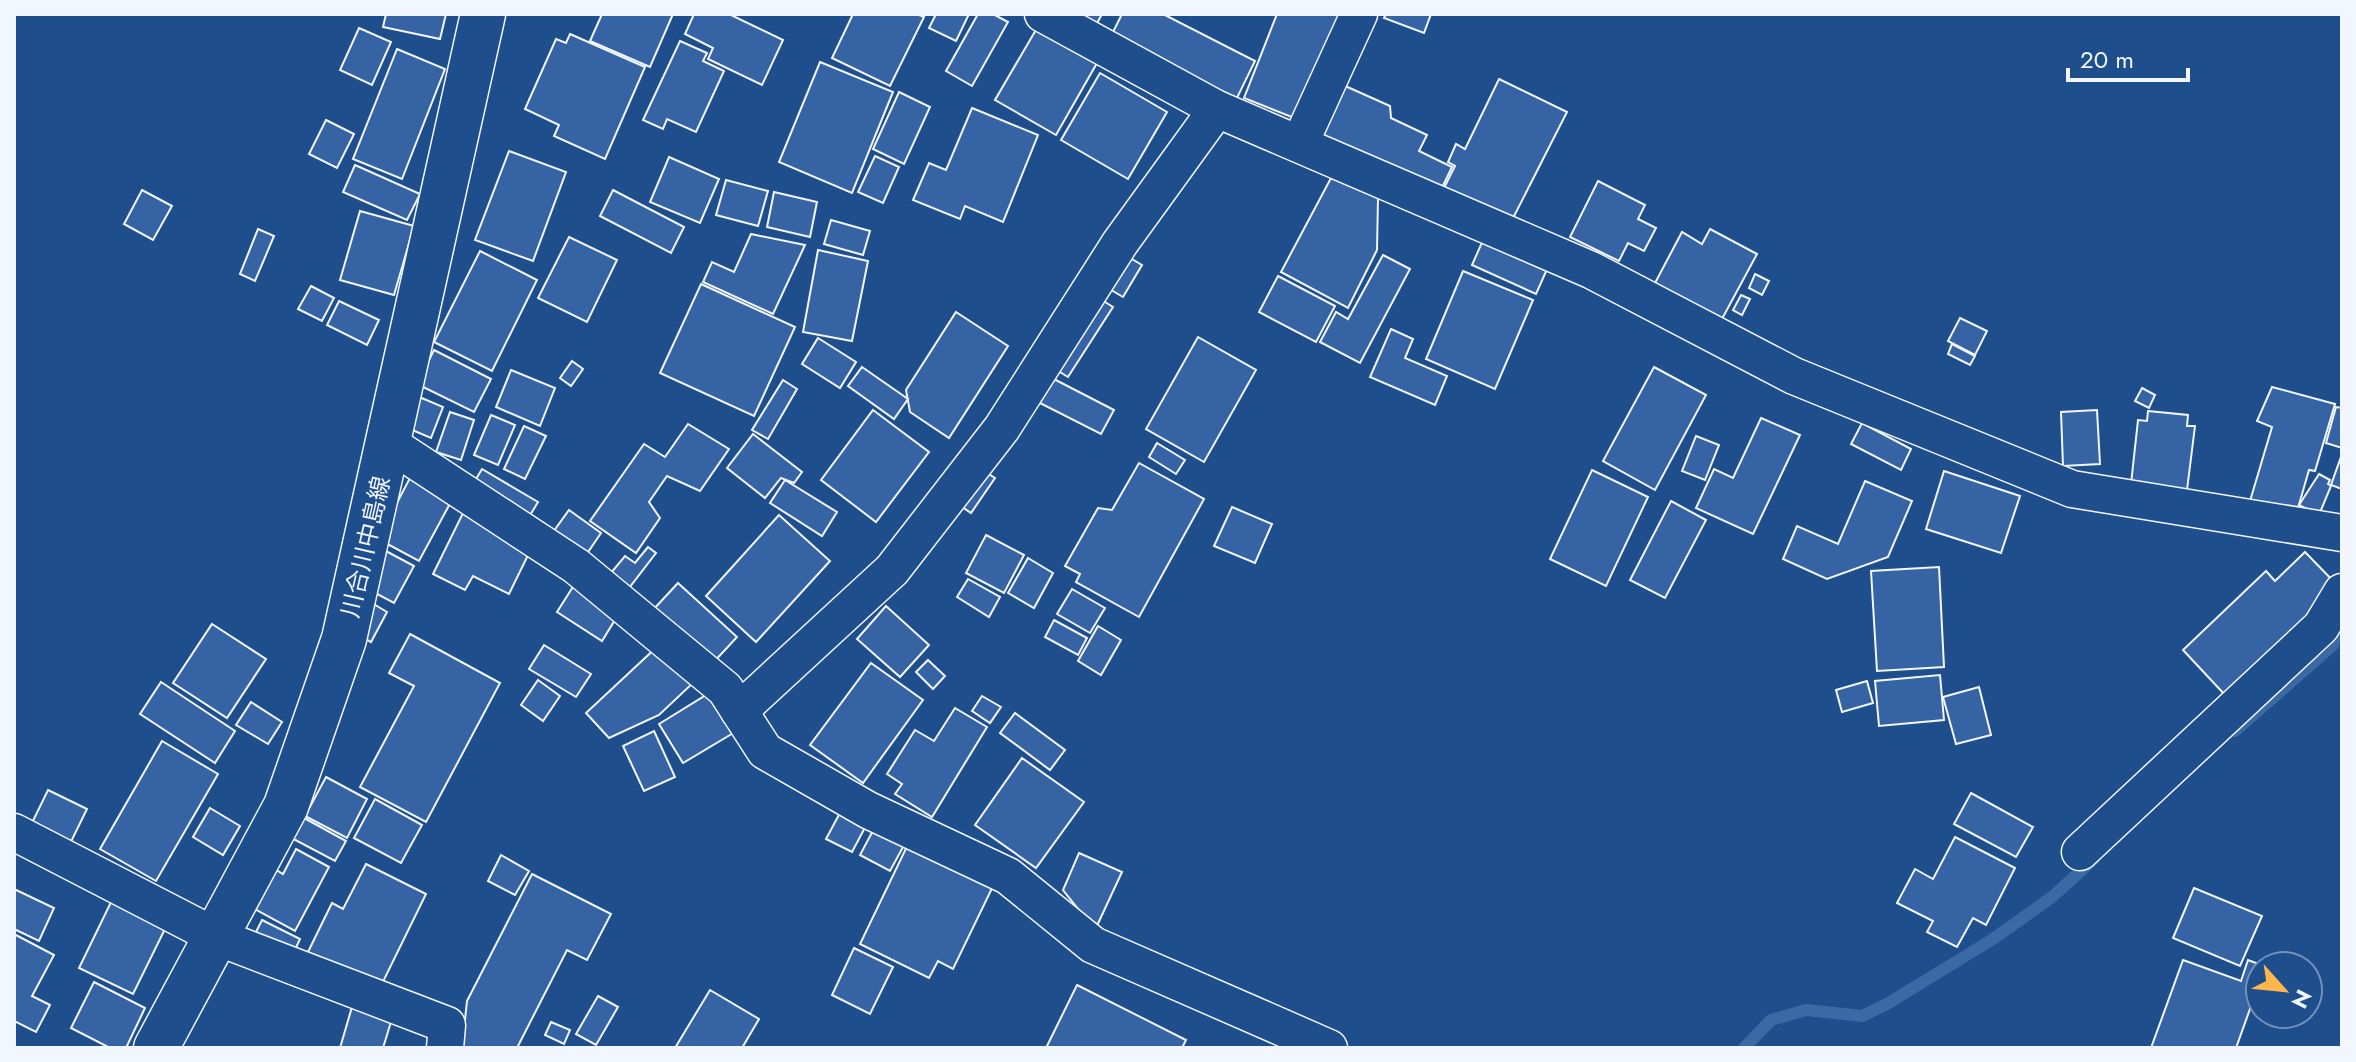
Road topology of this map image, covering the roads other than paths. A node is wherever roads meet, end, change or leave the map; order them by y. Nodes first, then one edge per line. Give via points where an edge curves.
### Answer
1 (483, 14) edge
2 (1043, 14) edge
3 (1359, 14) edge
4 (1217, 109) junction
5 (1300, 143) junction
6 (390, 444) junction
7 (2342, 533) edge
8 (2342, 592) edge
9 (739, 711) junction
10 (14, 832) edge
11 (2080, 852) dead end
12 (217, 937) junction
13 (156, 1048) edge
14 (445, 1048) edge
15 (1329, 1048) edge

1 - 6 main road, 川合川中島線
2 - 4 street
3 - 5 street
4 - 5 street
4 - 9 street via 1120,243 1002,428 892,570
5 - 7 street via 1591,270 1794,376 2072,489
6 - 9 street via 576,566 725,689
6 - 12 main road, 川合川中島線 via 344,639 291,792
8 - 11 street via 2321,627
9 - 15 street via 765,751 868,810 1008,876 1093,945
10 - 12 street
12 - 13 main road, 川合川中島線
12 - 14 street via 447,1025

